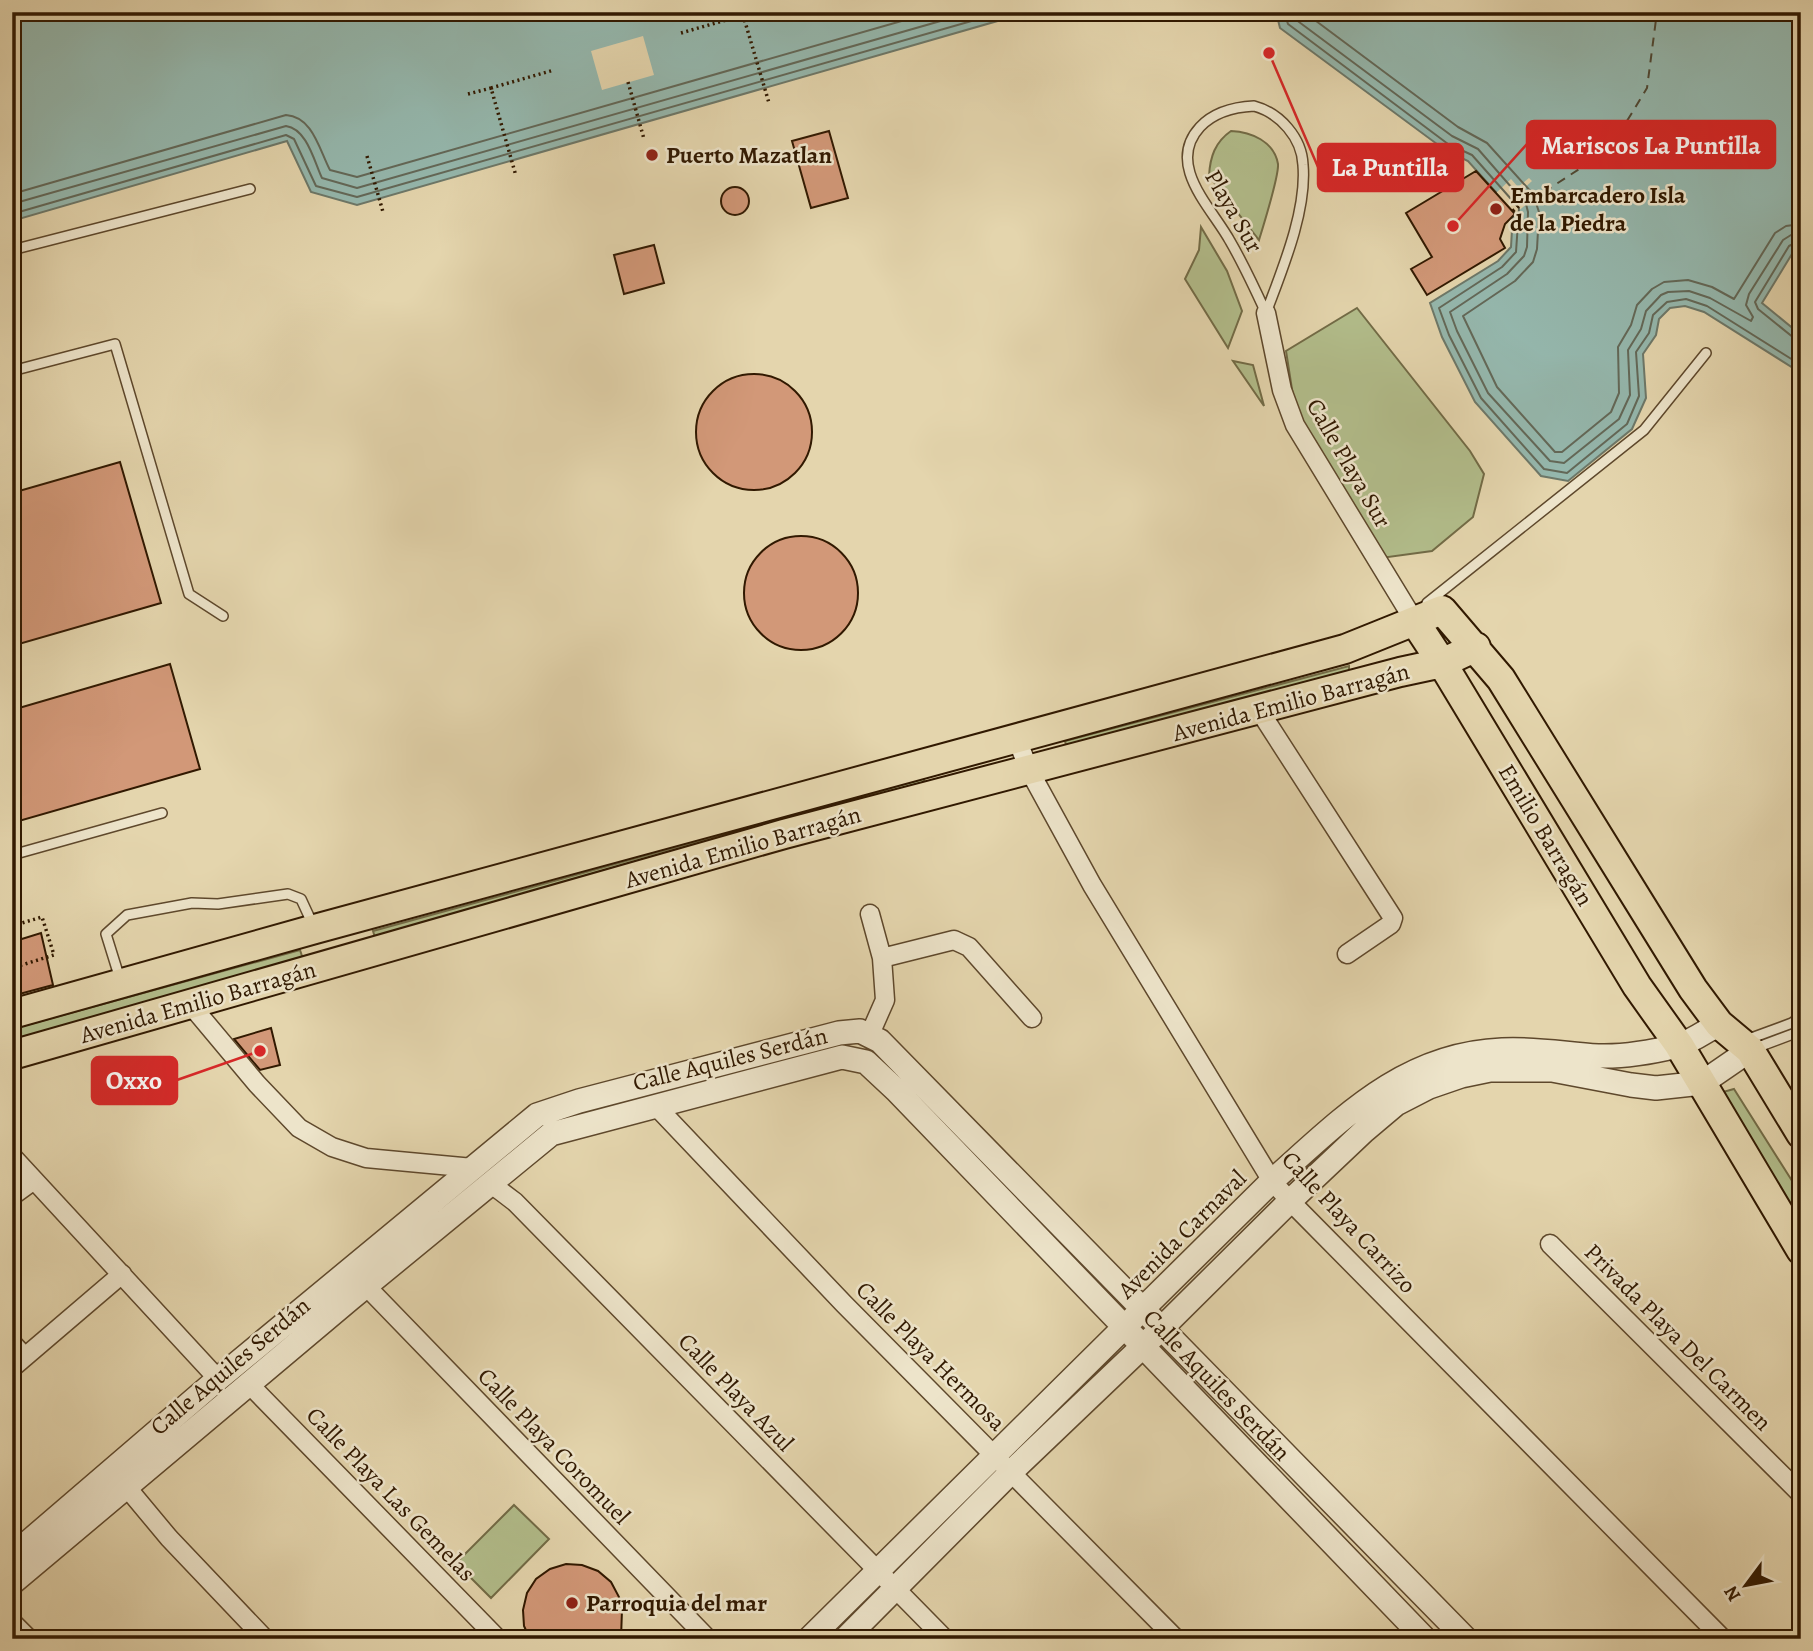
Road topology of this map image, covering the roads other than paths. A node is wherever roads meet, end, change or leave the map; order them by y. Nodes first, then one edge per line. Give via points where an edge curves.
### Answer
1 (250, 189) dead end
2 (12, 250) edge
3 (1266, 313) junction
4 (1706, 353) dead end
5 (12, 371) edge
6 (1428, 612) junction
7 (223, 616) dead end
8 (1476, 647) junction
9 (1442, 663) junction
10 (1259, 710) junction
11 (1017, 739) junction
12 (1029, 770) junction
13 (162, 813) dead end
14 (12, 855) edge
15 (870, 914) dead end
16 (323, 927) junction
17 (1347, 954) dead end
18 (882, 958) junction
19 (343, 962) junction
20 (121, 984) junction
21 (190, 1004) junction
22 (12, 1014) edge
23 (1801, 1016) edge
24 (1032, 1018) dead end
25 (1719, 1024) junction
26 (1801, 1031) edge
27 (870, 1034) junction
28 (1679, 1045) junction
29 (1746, 1046) junction
30 (12, 1055) edge
31 (1702, 1083) junction
32 (579, 1101) junction
33 (655, 1105) junction
34 (585, 1123) junction
35 (1801, 1134) edge
36 (12, 1156) edge
37 (482, 1176) junction
38 (34, 1180) junction
39 (1272, 1181) junction
40 (12, 1196) edge
41 (1290, 1202) junction
42 (1550, 1244) dead end
43 (1801, 1250) edge
44 (122, 1274) junction
45 (366, 1286) junction
46 (1143, 1310) junction
47 (289, 1321) junction
48 (1126, 1328) junction
49 (1162, 1328) junction
50 (303, 1339) junction
51 (12, 1343) edge
52 (1143, 1346) junction
53 (19, 1363) edge
54 (218, 1379) junction
55 (249, 1384) junction
56 (995, 1454) junction
57 (1011, 1472) junction
58 (119, 1479) junction
59 (1801, 1494) edge
60 (12, 1556) edge
61 (877, 1571) junction
62 (12, 1583) edge
63 (896, 1588) junction
64 (12, 1622) edge
65 (29, 1639) edge
66 (265, 1639) edge
67 (498, 1639) edge
68 (708, 1639) edge
69 (809, 1639) edge
70 (845, 1639) edge
71 (945, 1639) edge
72 (1176, 1639) edge
73 (1425, 1639) edge
74 (1466, 1639) edge
75 (1723, 1639) edge

1 - 2 lane
3 - 3 lane, Playa Sur via 1300,204 1303,165 1293,135 1278,117 1261,108 1240,107 1214,116 1195,132 1189,142 1188,168
3 - 6 street, Calle Playa Sur via 1282,390 1295,425 1396,590
4 - 6 lane via 1644,430
5 - 7 lane via 115,344 188,594
6 - 8 main road, Emilio Barragán
6 - 9 main road, Emilio Barragán
6 - 11 main road, Avenida Emilio Barragán via 1345,649
8 - 9 main road, Avenida Emilio Barragán
8 - 25 main road, Emilio Barragán via 1501,679
9 - 10 main road, Avenida Emilio Barragán
9 - 28 main road, Emilio Barragán via 1637,986
10 - 12 main road, Avenida Emilio Barragán
10 - 17 street via 1393,918
11 - 12 street, Calle Playa Carrizo
11 - 16 main road, Avenida Emilio Barragán
12 - 19 main road, Avenida Emilio Barragán via 784,834
12 - 39 street, Calle Playa Carrizo via 1092,885
13 - 14 lane
15 - 18 street
16 - 19 main road
16 - 20 main road, Avenida Emilio Barragán
16 - 20 lane via 301,899 288,894 127,915 106,934
18 - 24 street via 954,940 962,942
18 - 27 street via 885,1000
19 - 21 main road, Avenida Emilio Barragán
20 - 22 main road, Avenida Emilio Barragán
21 - 30 main road, Avenida Emilio Barragán
21 - 37 street via 299,1128 332,1147 366,1158
23 - 29 lane
25 - 28 street
25 - 29 main road, Emilio Barragán
26 - 29 lane
27 - 32 street, Calle Aquiles Serdán via 839,1033
27 - 46 street, Calle Aquiles Serdán
28 - 31 main road, Emilio Barragán
28 - 39 street, Avenida Carnaval via 1621,1056 1502,1049 1433,1063 1386,1085
29 - 31 street
29 - 35 main road, Emilio Barragán
31 - 41 street via 1657,1088 1552,1070 1519,1069 1461,1076 1396,1104
31 - 43 main road, Emilio Barragán
32 - 34 street
32 - 37 street, Calle Aquiles Serdán via 537,1115
33 - 34 street, Calle Aquiles Serdán
33 - 48 street, Calle Aquiles Serdán via 842,1057 866,1062
33 - 56 street, Calle Playa Hermosa
34 - 37 street, Calle Aquiles Serdán via 551,1134
36 - 38 street
37 - 45 street, Calle Aquiles Serdán
37 - 47 street, Calle Aquiles Serdán
37 - 61 street, Calle Playa Azul via 515,1202
38 - 40 street
38 - 44 street
39 - 41 street, Calle Playa Carrizo
39 - 46 street, Avenida Carnaval
41 - 49 street
41 - 75 street, Calle Playa Carrizo
42 - 59 street, Privada Playa Del Carmen
44 - 53 street
44 - 54 street
45 - 50 street, Calle Aquiles Serdán
45 - 68 street, Calle Playa Coromuel
46 - 48 street, Avenida Carnaval
46 - 49 street, Calle Aquiles Serdán
47 - 50 street
47 - 54 street, Calle Aquiles Serdán
48 - 52 street, Calle Aquiles Serdán
48 - 56 street, Avenida Carnaval
49 - 52 street
49 - 74 street, Calle Aquiles Serdán
50 - 55 street, Calle Aquiles Serdán
51 - 53 street
52 - 57 street
52 - 73 street, Calle Aquiles Serdán
54 - 58 street, Calle Aquiles Serdán
55 - 58 street, Calle Aquiles Serdán
55 - 67 street, Calle Playa Las Gemelas
56 - 57 street, Calle Playa Hermosa
56 - 61 street, Avenida Carnaval
57 - 63 street
57 - 72 street, Calle Playa Hermosa
58 - 60 street, Calle Aquiles Serdán
58 - 62 street, Calle Aquiles Serdán
58 - 66 street
61 - 63 street, Calle Playa Azul
61 - 69 street, Avenida Carnaval
63 - 70 street
63 - 71 street, Calle Playa Azul
64 - 65 street

